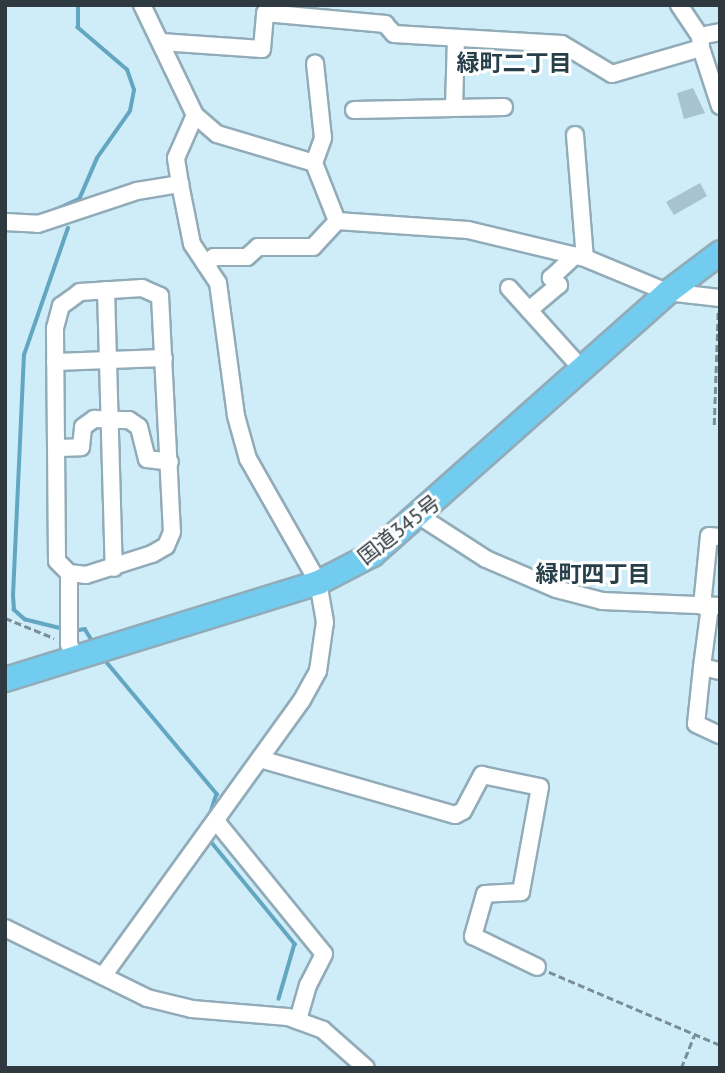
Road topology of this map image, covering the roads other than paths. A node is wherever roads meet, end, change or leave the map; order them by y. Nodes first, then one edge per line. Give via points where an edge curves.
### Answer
1 (142, 5) edge
2 (679, 5) edge
3 (720, 32) edge
4 (456, 38) junction
5 (161, 42) junction
6 (700, 42) junction
7 (314, 63) dead end
8 (719, 101) edge
9 (504, 107) dead end
10 (454, 108) junction
11 (354, 110) dead end
12 (195, 115) junction
13 (575, 135) dead end
14 (314, 163) junction
15 (180, 184) junction
16 (337, 221) junction
17 (5, 222) edge
18 (720, 252) edge
19 (580, 257) junction
20 (206, 265) junction
21 (509, 288) dead end
22 (106, 290) junction
23 (667, 292) junction
24 (719, 298) edge
25 (529, 310) junction
26 (164, 358) junction
27 (107, 359) junction
28 (55, 362) junction
29 (582, 369) junction
30 (109, 419) junction
31 (58, 448) junction
32 (170, 462) junction
33 (421, 517) junction
34 (720, 537) edge
35 (114, 568) junction
36 (69, 573) junction
37 (318, 582) junction
38 (711, 606) edge
39 (72, 651) junction
40 (702, 667) junction
41 (720, 671) edge
42 (5, 678) edge
43 (720, 736) edge
44 (260, 759) junction
45 (216, 821) junction
46 (5, 928) edge
47 (537, 967) road end
48 (103, 976) junction
49 (298, 1021) junction
50 (366, 1068) edge

1 - 5 street
2 - 6 street
3 - 6 street
4 - 5 street via 394,34 385,24 265,13 262,48
4 - 6 street via 562,44 612,74
4 - 10 street
5 - 12 street
6 - 8 street
7 - 14 street via 323,138
9 - 10 street
10 - 11 street
12 - 14 street via 217,134
12 - 15 street via 176,158
13 - 19 street
14 - 16 street
15 - 17 street via 137,191 38,224
15 - 20 street via 192,244
16 - 19 street via 468,230
16 - 20 street via 313,247 257,247 247,257 214,257
18 - 23 highway, 国道345号
19 - 23 street
19 - 25 street via 551,278 559,285
20 - 37 street via 218,283 236,416 248,459
21 - 25 street
22 - 26 street via 142,288 160,296
22 - 27 street
22 - 28 street via 80,292 61,306
23 - 24 street
23 - 29 highway, 国道345号
25 - 29 street
26 - 27 street
26 - 32 street
27 - 28 street
27 - 30 street
28 - 31 street
29 - 33 highway, 国道345号
30 - 31 street via 94,419 83,427 81,447
30 - 32 street via 139,427 147,459
30 - 35 street
31 - 36 street via 57,561
32 - 35 street via 172,532 166,546
33 - 37 highway, 国道345号 via 372,554
33 - 38 street via 486,559 556,589 602,601
34 - 38 street via 709,536
35 - 36 street
36 - 39 street
37 - 39 highway, 国道345号
37 - 44 street via 325,622 318,671
38 - 40 street
39 - 42 highway, 国道345号
40 - 41 street
40 - 43 street via 695,723
44 - 45 street
44 - 47 street via 455,814 463,811 482,775 540,787 521,892 485,894 473,936
45 - 48 street
45 - 49 street via 324,954 308,985
46 - 48 street
48 - 49 street via 137,995 192,1009
49 - 50 street via 323,1030

